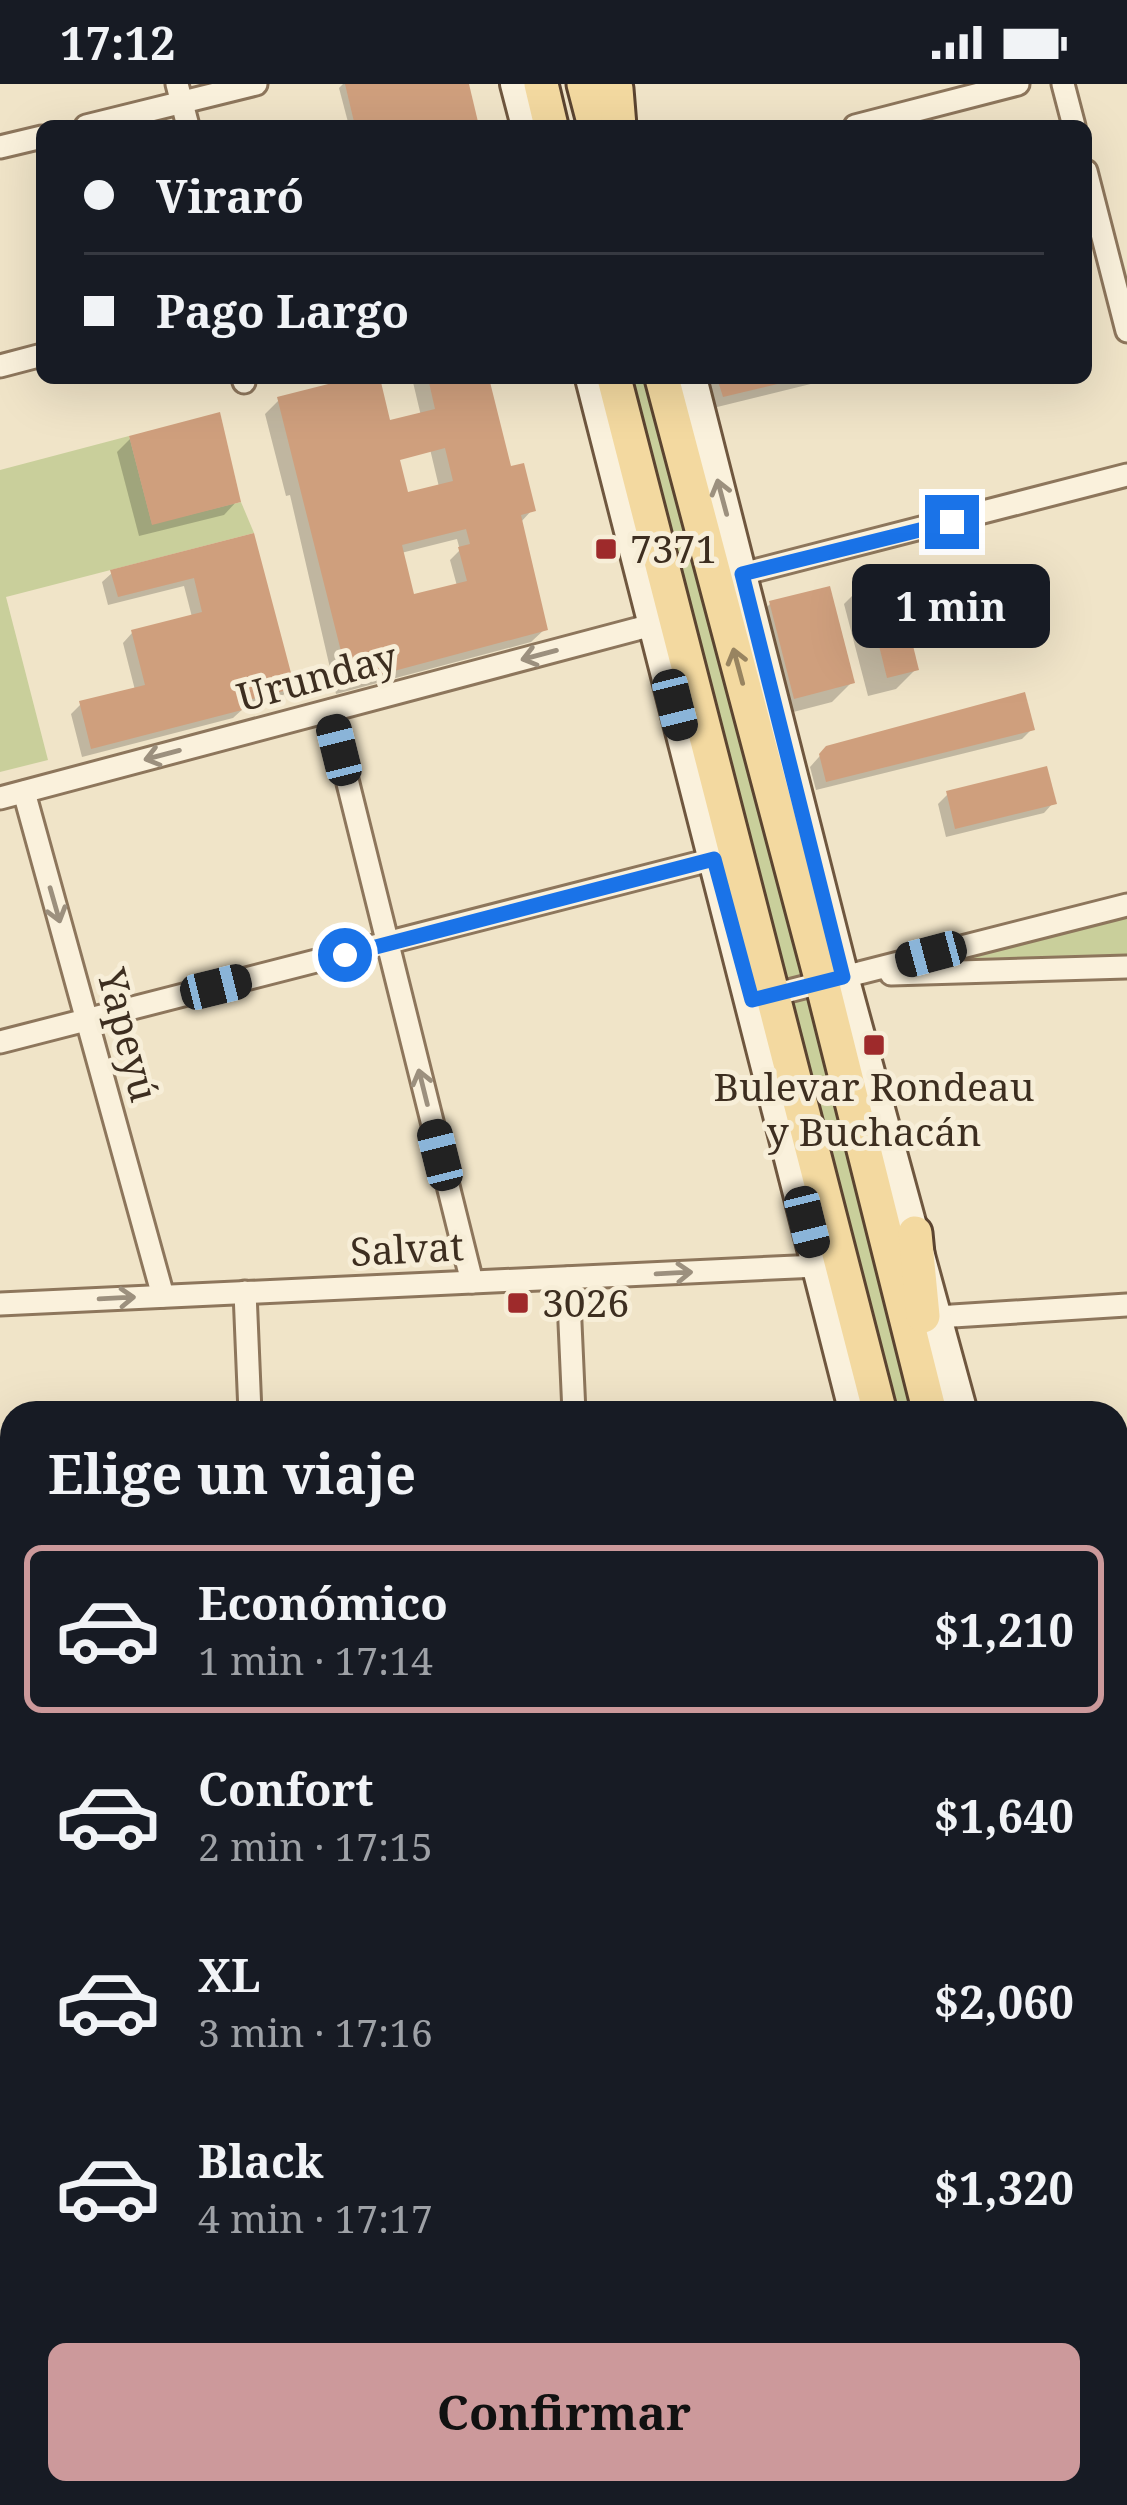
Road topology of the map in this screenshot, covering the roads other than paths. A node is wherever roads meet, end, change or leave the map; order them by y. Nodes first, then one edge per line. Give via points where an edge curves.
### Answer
1 (256, 84) edge
2 (516, 84) edge
3 (541, 84) edge
4 (1018, 84) edge
5 (1064, 84) edge
6 (605, 86) edge
7 (180, 93) edge
8 (103, 120) edge
9 (525, 120) edge
10 (550, 120) edge
11 (596, 120) edge
12 (619, 120) edge
13 (878, 120) edge
14 (1073, 120) edge
15 (36, 138) edge
16 (0, 147) edge
17 (1092, 195) edge
18 (1127, 331) edge
19 (36, 357) edge
20 (0, 366) edge
21 (592, 384) edge
22 (615, 384) edge
23 (664, 384) edge
24 (693, 384) edge
25 (1127, 476) edge
26 (656, 547) junction
27 (742, 574) junction
28 (652, 625) junction
29 (675, 705) junction
30 (330, 711) junction
31 (24, 792) junction
32 (0, 798) edge
33 (714, 859) junction
34 (1127, 905) edge
35 (388, 944) junction
36 (932, 963) junction
37 (1127, 967) edge
38 (832, 980) junction
39 (762, 998) junction
40 (87, 1019) junction
41 (0, 1042) edge
42 (915, 1233) junction
43 (818, 1266) junction
44 (568, 1278) junction
45 (472, 1282) junction
46 (245, 1292) junction
47 (163, 1296) junction
48 (0, 1304) edge
49 (1127, 1306) edge
50 (937, 1317) junction
51 (250, 1401) edge
52 (573, 1401) edge
53 (852, 1401) edge
54 (877, 1401) edge
55 (928, 1401) edge
56 (930, 1401) edge
57 (959, 1401) edge

1 - 7 street
2 - 9 main road
3 - 10 main road
4 - 13 street
5 - 14 street
6 - 11 main road
6 - 12 main road
7 - 8 street
15 - 16 street
17 - 18 street
19 - 20 street
21 - 28 main road
22 - 26 main road
38 -> 23 main road
27 -> 24 main road
25 - 27 street
26 - 29 main road
26 - 39 main road
27 - 38 main road
28 - 29 main road
28 -> 30 street, Urunday
29 - 33 main road
30 -> 31 street, Urunday
30 - 35 street
31 - 32 street, Urunday
31 -> 40 street, Yapeyú
33 - 35 street
33 - 39 main road
34 - 36 street
35 - 40 street
45 -> 35 street
36 - 37 street
36 - 38 street
38 - 39 street
38 - 42 main road
38 - 55 main road
39 - 43 main road
39 - 54 main road
40 - 41 street
40 - 47 street, Yapeyú
42 - 50 main road
42 - 56 main road
44 -> 43 street, Salvat
43 - 53 main road
44 - 45 street, Salvat
44 - 52 street
45 - 46 street, Salvat
46 - 47 street, Salvat
46 - 51 street
48 -> 47 street, Salvat
49 - 50 street
50 - 57 main road

